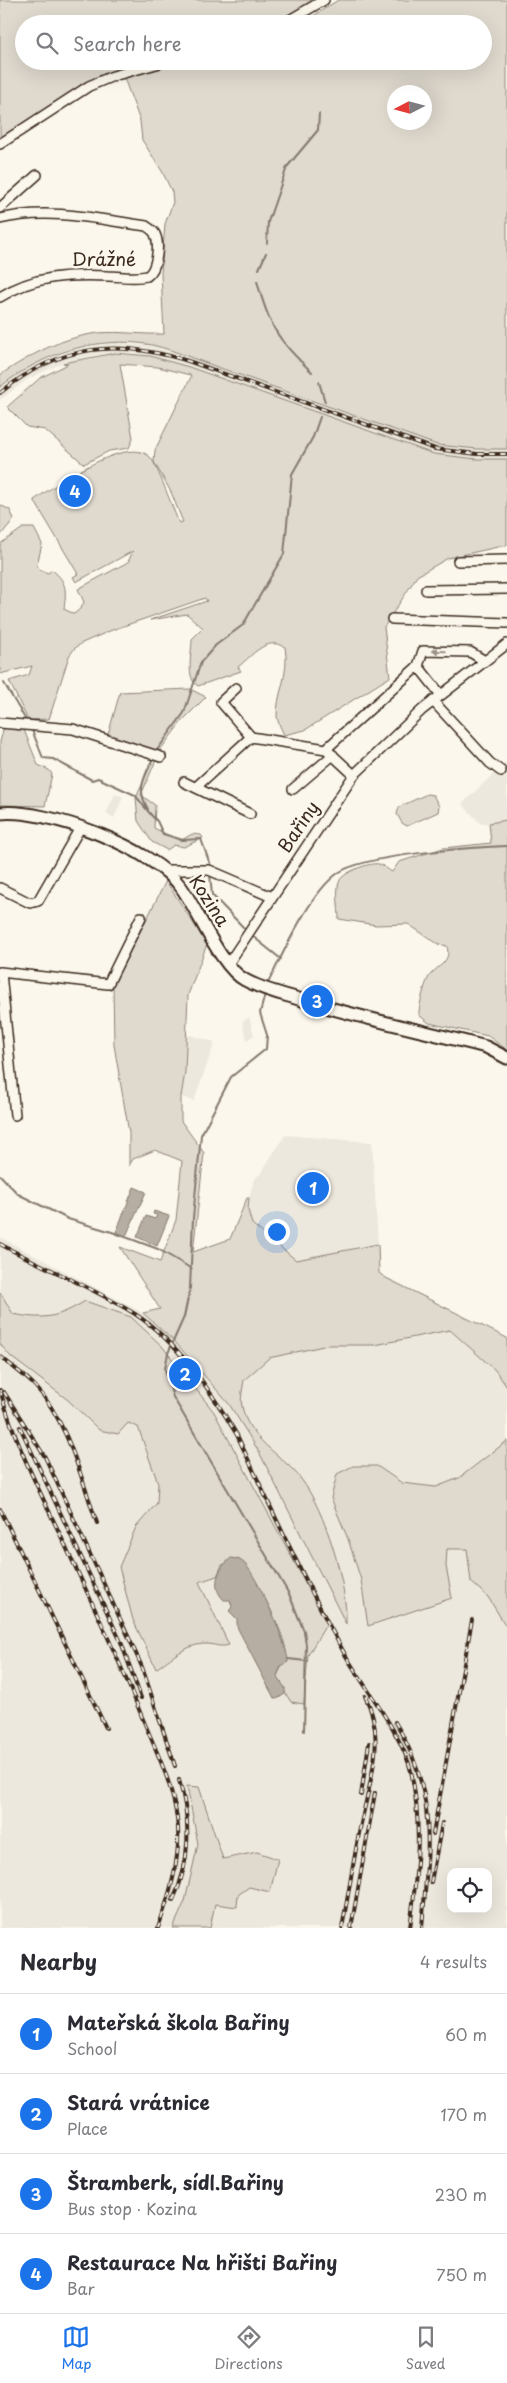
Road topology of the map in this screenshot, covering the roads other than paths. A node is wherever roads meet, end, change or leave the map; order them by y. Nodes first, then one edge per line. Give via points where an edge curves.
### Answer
1 (324, 0) edge
2 (299, 15) edge
3 (135, 70) edge
4 (0, 144) edge
5 (37, 175) dead end
6 (11, 199) junction
7 (0, 208) edge
8 (20, 213) junction
9 (0, 218) edge
10 (0, 296) edge
11 (507, 560) edge
12 (458, 561) dead end
13 (507, 589) edge
14 (426, 590) dead end
15 (392, 619) dead end
16 (507, 623) edge
17 (507, 644) edge
18 (485, 661) junction
19 (418, 666) junction
20 (236, 688) dead end
21 (441, 695) junction
22 (432, 701) junction
23 (0, 723) edge
24 (251, 737) junction
25 (329, 752) junction
26 (161, 756) dead end
27 (501, 771) dead end
28 (354, 776) junction
29 (184, 782) dead end
30 (196, 787) junction
31 (293, 789) dead end
32 (0, 813) edge
33 (250, 814) dead end
34 (80, 828) junction
35 (164, 870) junction
36 (0, 888) edge
37 (272, 896) junction
38 (141, 918) dead end
39 (228, 964) junction
40 (0, 972) edge
41 (507, 1058) edge
42 (15, 1116) dead end

1 - 2 street
3 - 4 street via 89,86
5 - 6 street
6 - 7 street
6 - 8 street
8 - 9 street, Drážné
8 - 10 street, Drážné via 57,214 146,226 156,236 155,266 149,275 142,277 52,277
11 - 12 street
13 - 14 street
15 - 16 street
17 - 18 street, Bařiny
18 -> 19 street, Bařiny via 470,652 423,651
18 - 21 street, Bařiny
19 - 21 street
19 - 25 street, Bařiny
20 - 24 street via 221,702
21 - 22 street, Bařiny
22 - 27 street
22 - 28 street, Bařiny
23 - 26 street via 73,729
24 - 25 street
24 - 30 street
25 - 28 street
25 - 31 street, Bařiny
28 - 37 street, Bařiny
29 - 30 street
30 - 33 street
32 - 34 main road, Kozina via 33,814
34 - 35 main road, Kozina via 138,851
34 - 36 street via 38,901 27,902
35 - 37 street via 209,870
35 - 39 main road, Kozina via 181,886
37 - 39 street, Bařiny
38 - 40 street via 108,984
39 - 41 main road, Kozina via 240,978 266,989 324,1007 486,1047
40 - 42 street

